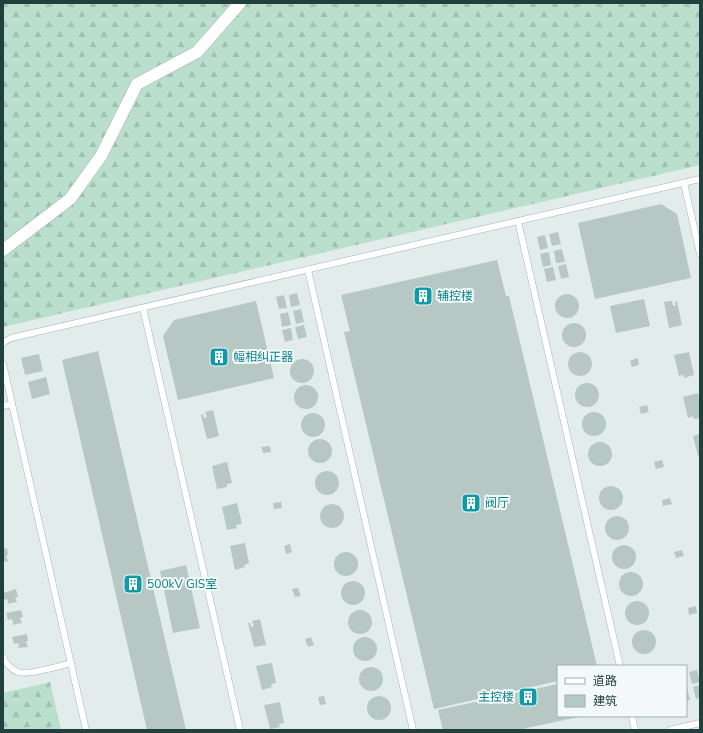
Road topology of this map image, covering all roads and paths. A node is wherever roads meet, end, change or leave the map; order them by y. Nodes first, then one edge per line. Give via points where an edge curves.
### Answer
1 (240, 3) edge
2 (700, 179) edge
3 (684, 183) junction
4 (518, 221) junction
5 (3, 250) edge
6 (700, 254) edge
7 (308, 270) junction
8 (143, 308) junction
9 (3, 344) edge
10 (3, 364) edge
11 (12, 404) junction
12 (3, 406) edge
13 (3, 656) edge
14 (71, 664) junction
15 (620, 665) edge
16 (632, 717) edge
17 (700, 723) edge
18 (86, 730) edge
19 (240, 730) edge
20 (413, 730) edge
21 (635, 730) edge
22 (670, 730) edge

1 - 5 street via 197,52 137,84 101,156 70,198
2 - 3 lane
3 - 4 lane
3 - 6 lane
4 - 7 lane
4 - 15 lane
7 - 8 lane
7 - 20 lane
8 - 9 lane via 11,338
8 - 19 lane
10 - 11 lane
11 - 12 lane
11 - 14 lane
13 - 14 lane via 10,667 18,673 30,673
14 - 18 lane
16 - 21 lane
17 - 22 lane

